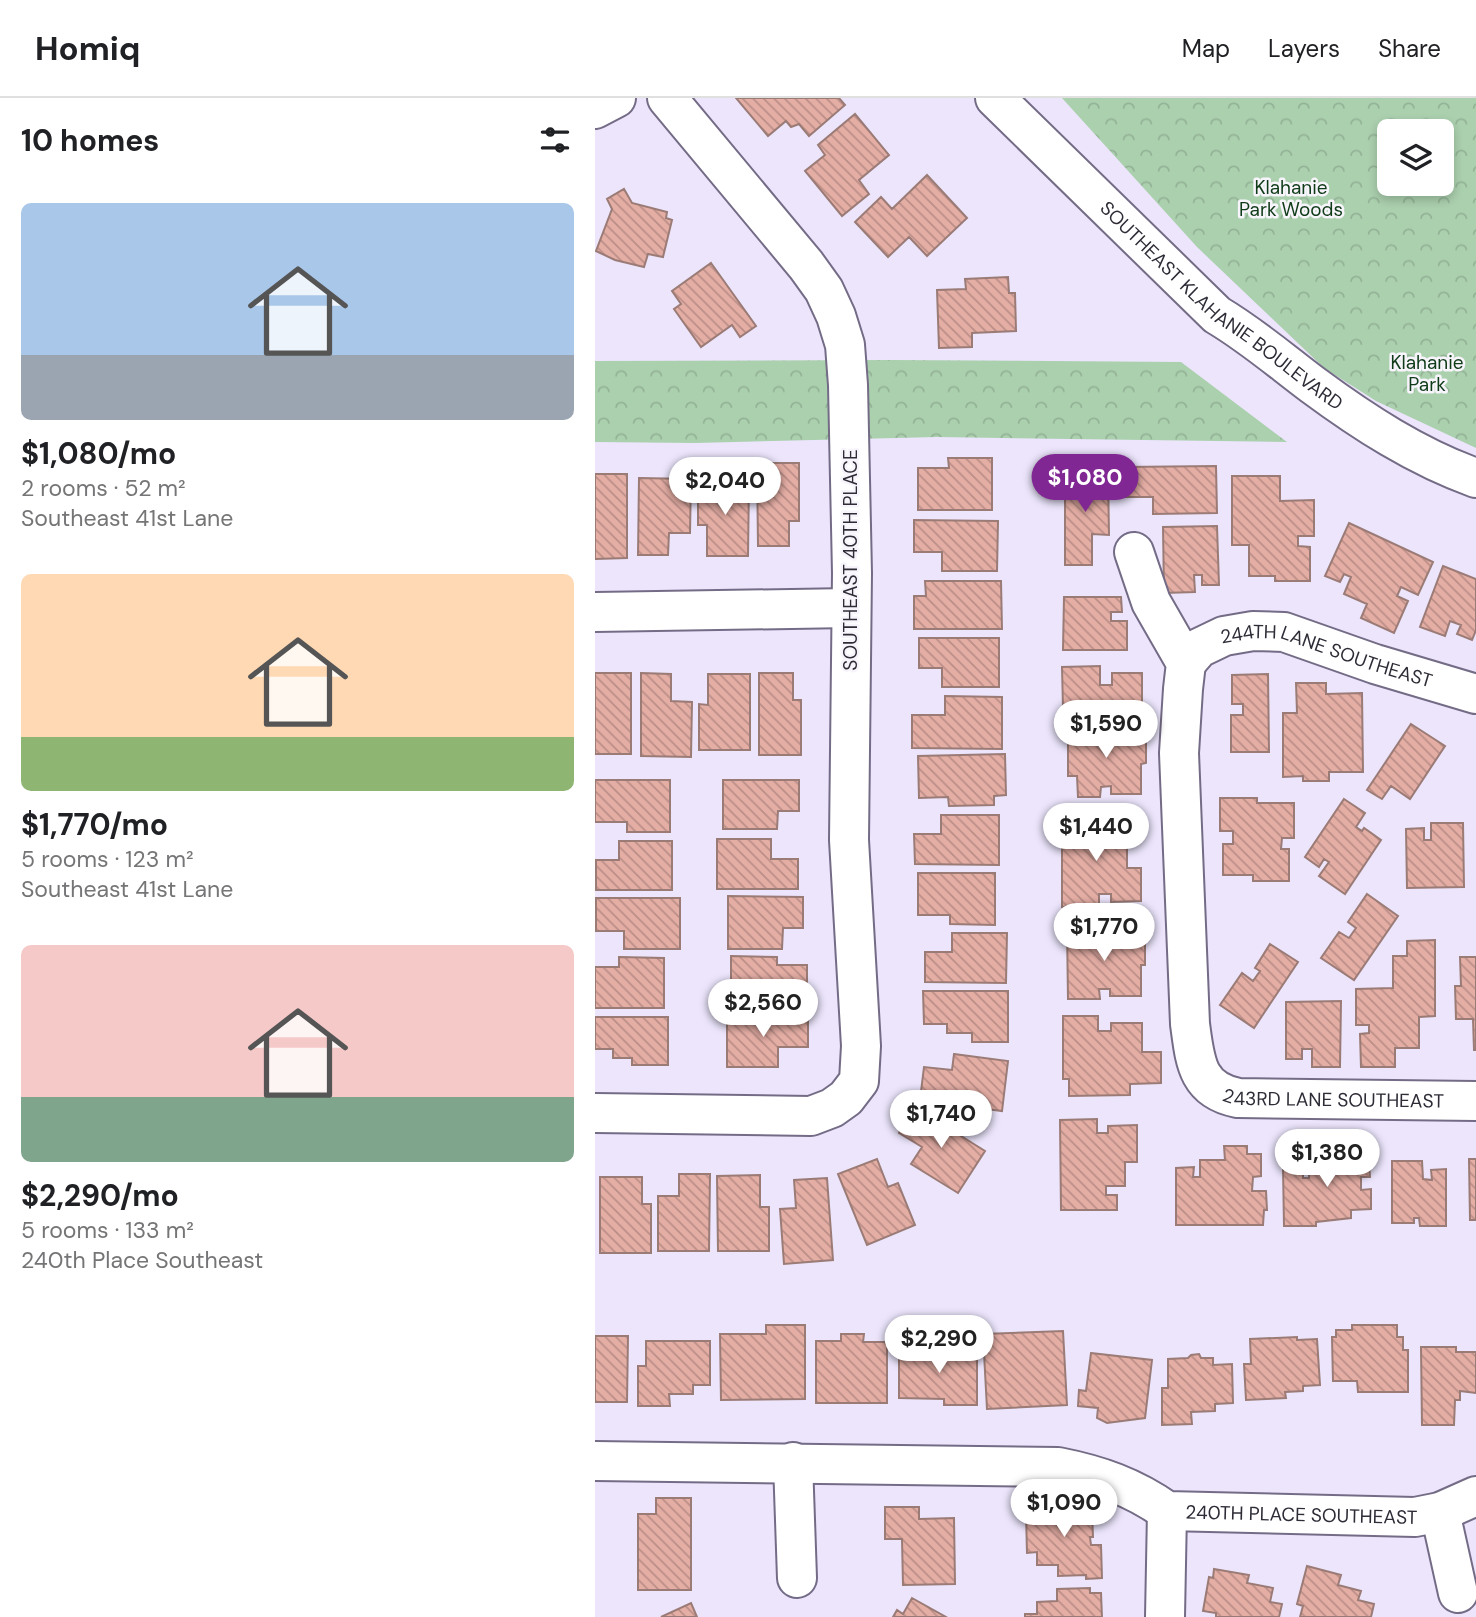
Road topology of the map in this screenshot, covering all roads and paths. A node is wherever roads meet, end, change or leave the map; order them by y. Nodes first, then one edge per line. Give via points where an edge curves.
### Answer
1 (616, 98) edge
2 (667, 98) edge
3 (995, 98) edge
4 (595, 109) edge
5 (1476, 478) edge
6 (1134, 552) dead end
7 (851, 608) junction
8 (595, 612) edge
9 (1186, 663) junction
10 (1476, 694) edge
11 (1476, 1101) edge
12 (595, 1113) edge
13 (595, 1461) edge
14 (793, 1462) junction
15 (1476, 1496) edge
16 (1167, 1511) junction
17 (1440, 1512) junction
18 (797, 1578) dead end
19 (1458, 1593) dead end
20 (1165, 1617) edge

1 - 4 street
2 - 7 street, SOUTHEAST 40TH PLACE via 806,265 836,316 845,345 848,385
3 - 5 street, SOUTHEAST KLAHANIE BOULEVARD via 1217,315 1385,434
6 - 9 street via 1151,602
7 - 8 street
7 - 12 street, SOUTHEAST 40TH PLACE via 849,818 859,1081 846,1098 811,1116
9 - 10 street, 244TH LANE SOUTHEAST via 1199,648 1224,636 1284,632
9 - 11 street, 243RD LANE SOUTHEAST via 1180,788 1190,1024 1201,1076 1223,1095 1238,1098
13 - 14 street, 240TH PLACE SOUTHEAST
14 - 16 street, 240TH PLACE SOUTHEAST via 1058,1467 1118,1482
14 - 18 street
15 - 17 street, 240TH PLACE SOUTHEAST
16 - 17 street, 240TH PLACE SOUTHEAST via 1415,1517
16 - 20 street
17 - 19 street, 240TH PLACE SOUTHEAST

